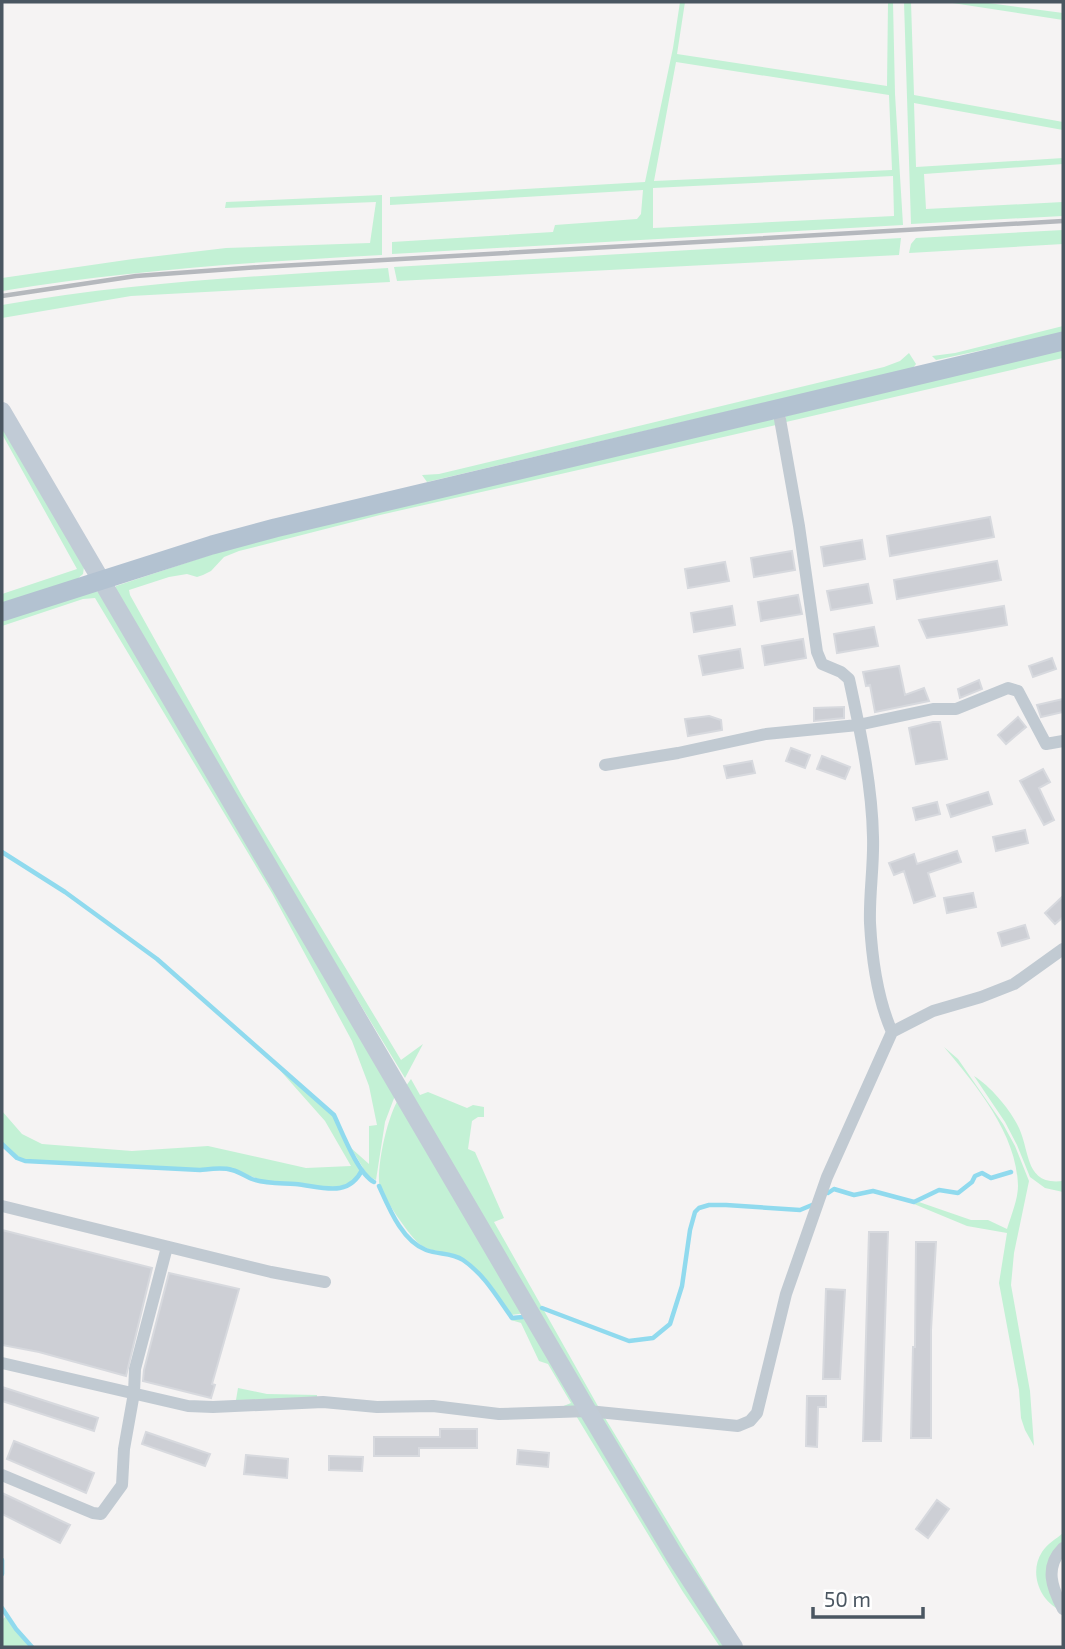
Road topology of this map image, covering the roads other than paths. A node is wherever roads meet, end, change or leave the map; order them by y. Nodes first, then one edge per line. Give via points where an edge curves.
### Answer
1 (1063, 341) edge
2 (778, 408) junction
3 (2, 411) edge
4 (101, 581) junction
5 (2, 611) edge
6 (858, 725) junction
7 (1063, 741) edge
8 (605, 765) dead end
9 (1063, 949) edge
10 (892, 1032) junction
11 (2, 1206) edge
12 (167, 1247) junction
13 (325, 1282) dead end
14 (2, 1363) edge
15 (134, 1394) junction
16 (588, 1411) junction
17 (2, 1475) edge
18 (1063, 1548) edge
19 (1063, 1609) edge
20 (734, 1647) edge

1 - 2 main road
2 - 4 main road via 275,528
2 - 6 street via 817,652 822,664 849,679
3 - 4 main road
4 - 5 main road
4 - 16 main road
6 - 7 street via 933,709 956,709 1008,688 1018,691 1046,744
6 - 8 street via 766,734
6 - 10 street via 873,837 870,922 877,987
9 - 10 street via 1014,984 933,1011
10 - 16 street via 827,1177 786,1294 757,1413 738,1426
11 - 12 street
12 - 13 street
12 - 15 street via 135,1370
14 - 15 street
15 - 16 street via 213,1407 323,1402 499,1414
15 - 17 street via 122,1485 100,1514
16 - 20 main road
18 - 19 street via 1051,1568 1051,1581

